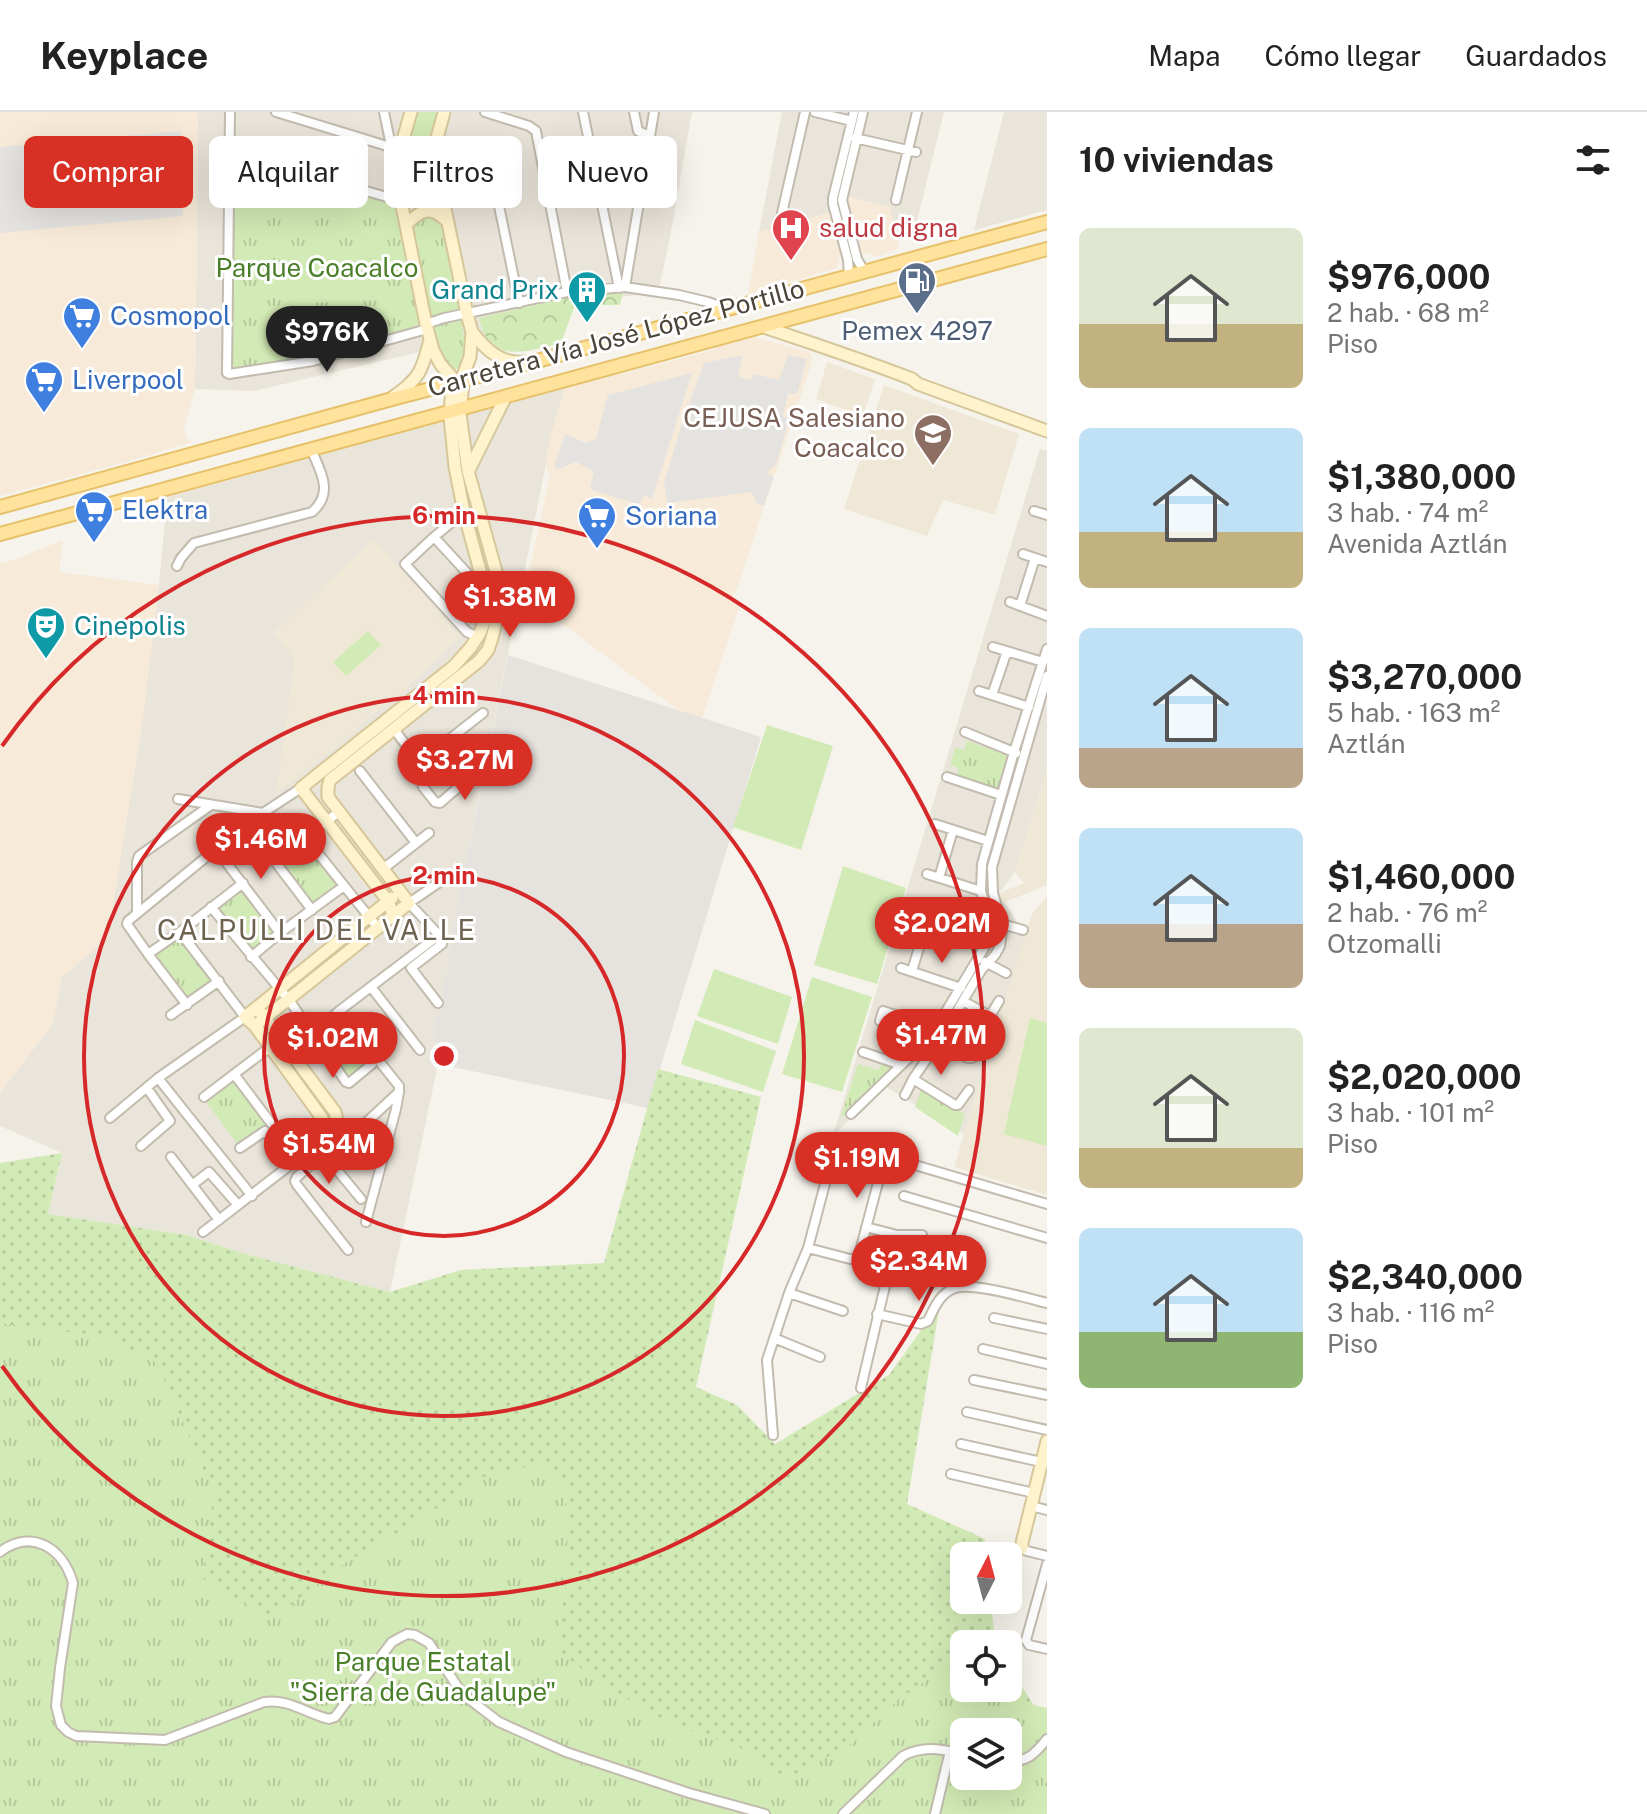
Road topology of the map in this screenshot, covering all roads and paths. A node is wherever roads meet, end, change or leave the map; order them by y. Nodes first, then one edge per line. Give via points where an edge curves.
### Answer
1 (230, 112) edge
2 (276, 112) edge
3 (307, 112) edge
4 (384, 112) edge
5 (411, 112) edge
6 (444, 112) edge
7 (485, 112) edge
8 (583, 112) edge
9 (634, 112) edge
10 (654, 112) edge
11 (805, 112) edge
12 (815, 112) edge
13 (863, 112) edge
14 (917, 112) edge
15 (853, 116) edge
16 (309, 123) junction
17 (229, 136) edge
18 (392, 136) edge
19 (401, 136) edge
20 (438, 136) edge
21 (649, 136) joint
22 (853, 137) junction
23 (384, 145) edge
24 (912, 151) junction
25 (896, 200) dead end
26 (228, 208) edge
27 (402, 208) edge
28 (445, 208) edge
29 (499, 208) edge
30 (636, 208) edge
31 (782, 213) dead end
32 (448, 222) junction
33 (1047, 222) edge
34 (406, 225) junction
35 (1047, 246) edge
36 (864, 271) junction
37 (849, 275) junction
38 (622, 287) junction
39 (567, 292) junction
40 (519, 303) junction
41 (725, 308) junction
42 (467, 314) junction
43 (764, 327) junction
44 (428, 331) junction
45 (472, 332) junction
46 (537, 361) junction
47 (456, 379) junction
48 (505, 398) junction
49 (392, 399) junction
50 (456, 410) junction
51 (1047, 431) edge
52 (311, 449) junction
53 (462, 472) junction
54 (0, 507) edge
55 (1034, 511) dead end
56 (464, 512) junction
57 (1047, 515) edge
58 (0, 534) edge
59 (434, 537) junction
60 (1023, 554) dead end
61 (1035, 558) junction
62 (1047, 562) edge
63 (177, 566) dead end
64 (468, 574) dead end
65 (1010, 602) dead end
66 (1020, 606) junction
67 (1047, 616) edge
68 (478, 637) junction
69 (993, 647) dead end
70 (1047, 649) edge
71 (1007, 651) junction
72 (1043, 662) junction
73 (1047, 676) edge
74 (979, 691) dead end
75 (992, 695) junction
76 (1029, 707) junction
77 (483, 713) dead end
78 (394, 729) junction
79 (965, 732) dead end
80 (1014, 752) junction
81 (1024, 755) junction
82 (419, 763) junction
83 (338, 766) junction
84 (360, 771) dead end
85 (476, 772) dead end
86 (947, 777) dead end
87 (301, 788) junction
88 (1001, 795) junction
89 (178, 799) dead end
90 (211, 805) junction
91 (339, 812) junction
92 (263, 813) junction
93 (326, 821) junction
94 (935, 824) dead end
95 (248, 826) junction
96 (953, 830) junction
97 (429, 833) dead end
98 (305, 837) junction
99 (988, 841) junction
100 (416, 843) junction
101 (216, 849) junction
102 (273, 860) junction
103 (383, 869) junction
104 (927, 874) dead end
105 (447, 877) dead end
106 (939, 878) junction
107 (243, 883) junction
108 (344, 886) junction
109 (401, 891) junction
110 (981, 891) junction
111 (388, 901) junction
112 (409, 903) junction
113 (211, 907) junction
114 (312, 910) junction
115 (137, 912) junction
116 (393, 915) junction
117 (368, 917) junction
118 (914, 917) dead end
119 (927, 921) junction
120 (1002, 924) junction
121 (378, 928) junction
122 (1023, 930) dead end
123 (180, 932) junction
124 (280, 933) junction
125 (439, 935) junction
126 (987, 943) junction
127 (148, 954) junction
128 (251, 957) junction
129 (977, 958) junction
130 (989, 964) junction
131 (901, 968) dead end
132 (912, 971) junction
133 (1006, 973) dead end
134 (219, 981) junction
135 (371, 987) junction
136 (961, 988) junction
137 (280, 989) junction
138 (289, 1000) junction
139 (963, 1001) junction
140 (999, 1001) dead end
141 (438, 1003) dead end
142 (187, 1005) junction
143 (257, 1007) junction
144 (339, 1011) junction
145 (171, 1015) dead end
146 (245, 1017) junction
147 (880, 1021) dead end
148 (260, 1022) junction
149 (936, 1028) junction
150 (312, 1036) junction
151 (939, 1041) junction
152 (981, 1043) dead end
153 (270, 1047) junction
154 (919, 1048) junction
155 (420, 1050) dead end
156 (863, 1052) dead end
157 (927, 1056) junction
158 (372, 1064) dead end
159 (901, 1065) junction
160 (234, 1074) junction
161 (158, 1078) junction
162 (913, 1079) junction
163 (147, 1088) junction
164 (969, 1090) dead end
165 (399, 1092) junction
166 (905, 1095) dead end
167 (204, 1097) dead end
168 (851, 1114) dead end
169 (110, 1118) dead end
170 (357, 1131) junction
171 (141, 1146) dead end
172 (335, 1146) junction
173 (240, 1148) dead end
174 (322, 1149) junction
175 (375, 1154) dead end
176 (885, 1156) junction
177 (171, 1157) dead end
178 (295, 1162) junction
179 (192, 1185) junction
180 (252, 1196) junction
181 (904, 1196) dead end
182 (361, 1199) dead end
183 (1047, 1204) edge
184 (238, 1205) junction
185 (219, 1220) junction
186 (366, 1222) dead end
187 (866, 1227) junction
188 (203, 1232) dead end
189 (897, 1235) junction
190 (922, 1235) dead end
191 (1047, 1238) edge
192 (808, 1248) junction
193 (348, 1250) dead end
194 (789, 1293) junction
195 (1047, 1303) edge
196 (843, 1311) dead end
197 (877, 1314) junction
198 (994, 1318) dead end
199 (1047, 1329) edge
200 (774, 1338) junction
201 (983, 1349) dead end
202 (820, 1357) dead end
203 (1047, 1364) edge
204 (974, 1380) dead end
205 (861, 1388) dead end
206 (1047, 1395) edge
207 (967, 1412) dead end
208 (1047, 1430) edge
209 (773, 1435) dead end
210 (1047, 1441) edge
211 (961, 1444) dead end
212 (1044, 1462) edge
213 (951, 1474) dead end
214 (1034, 1493) junction
215 (1031, 1506) junction
216 (1047, 1510) edge
217 (1022, 1548) joint
218 (0, 1552) edge
219 (1047, 1556) edge
220 (1047, 1564) edge
221 (1042, 1601) edge
222 (1047, 1649) edge
223 (1047, 1739) edge
224 (950, 1751) joint
225 (1022, 1761) edge
226 (765, 1814) edge
227 (843, 1814) edge
228 (935, 1814) edge

1 - 17 street
2 - 16 street
3 - 16 street
4 - 18 street
5 - 19 street
6 - 20 street
7 - 39 street via 536,131
8 - 38 street
9 - 21 street via 638,131
10 - 21 street
11 - 31 street
12 - 15 street
13 - 22 street
14 - 24 street
15 - 22 street
16 - 23 street
22 - 24 street
22 - 36 street via 842,205
22 - 37 street via 833,204
24 - 25 street
26 - 44 street via 227,373 313,361
27 - 34 street
28 - 32 street
29 - 40 street
30 - 38 street
32 - 34 street via 424,211
32 - 42 street
33 - 36 main road, Carretera Vía José López Portillo
34 - 44 street
35 - 43 main road, Carretera Vía José López Portillo
36 - 37 main road, Carretera Vía José López Portillo
37 - 41 main road, Carretera Vía José López Portillo
38 - 39 street
38 - 41 street
39 - 40 street
40 - 42 street
41 - 46 main road, Carretera Vía José López Portillo
42 - 44 street via 444,318
42 - 45 street
43 - 48 main road, Carretera Vía José López Portillo
43 - 51 street via 839,354 850,363
44 - 47 street via 441,365
44 - 49 street via 423,367
45 - 46 street via 504,360
45 - 47 street via 470,357
46 - 47 main road, Carretera Vía José López Portillo
47 - 49 main road, Carretera Vía José López Portillo
47 - 50 street
48 - 50 main road, Carretera Vía José López Portillo
48 - 53 street
49 - 54 main road, Carretera Vía José López Portillo
50 - 52 main road, Carretera Vía José López Portillo
50 - 53 street
52 - 58 main road, Carretera Vía José López Portillo
52 - 63 street via 324,494 312,512 194,543
53 - 56 street
53 - 78 street via 497,575 492,638 479,661
55 - 57 street
56 - 59 street
56 - 68 street via 486,593 486,617
59 - 64 street
59 - 68 street via 405,564 467,632
60 - 61 street
61 - 62 street
61 - 66 street
65 - 66 street
66 - 67 street
68 - 83 street via 454,666
69 - 71 street
70 - 72 street
71 - 72 street
71 - 75 street
72 - 76 street
73 - 81 street
74 - 75 street
75 - 76 street
76 - 80 street
77 - 82 street
78 - 82 street
78 - 83 street
79 - 80 street
80 - 81 street
80 - 88 street
81 - 120 street via 992,867
82 - 85 street via 423,787 438,804
83 - 87 street
83 - 91 street via 328,797
84 - 100 street
86 - 88 street
87 - 92 street
87 - 93 street
88 - 99 street
89 - 90 street
90 - 92 street
90 - 115 street via 139,856
91 - 93 street
91 - 103 street
92 - 95 street
93 - 98 street
93 - 111 street
94 - 96 street
95 - 101 street
95 - 102 street
96 - 99 street
96 - 106 street
97 - 100 street
98 - 102 street
98 - 108 street
99 - 110 street
100 - 103 street
101 - 107 street
101 - 115 street
102 - 114 street
103 - 109 street
104 - 106 street
105 - 112 street
106 - 110 street
107 - 113 street
107 - 124 street
108 - 114 street
108 - 117 street
109 - 111 street
109 - 112 street
110 - 126 street via 991,924
111 - 116 street
111 - 117 street
112 - 116 street
112 - 125 street
113 - 123 street
113 - 128 street
114 - 124 street
115 - 127 street via 127,924
116 - 121 street
117 - 121 street
117 - 137 street
118 - 119 street
119 - 126 street
119 - 132 street
120 - 122 street
120 - 130 street via 1000,946
121 - 138 street
123 - 127 street
123 - 134 street
124 - 128 street
125 - 135 street
125 - 141 street via 442,944 411,968
126 - 129 street
127 - 142 street
128 - 137 street
129 - 130 street
129 - 136 street
130 - 133 street
130 - 139 street
131 - 132 street
132 - 136 street
134 - 142 street
134 - 146 street
135 - 144 street
135 - 155 street
136 - 149 street
137 - 138 street
137 - 143 street
138 - 148 street
138 - 150 street
139 - 140 street via 990,1016
139 - 151 street
142 - 145 street
143 - 146 street
143 - 148 street
144 - 150 street
144 - 165 street
146 - 148 street
146 - 161 street
147 - 149 street via 883,1011
148 - 153 street
148 - 172 street via 335,1112
149 - 154 street
150 - 158 street via 348,1083
151 - 152 street via 968,1058
151 - 157 street
153 - 160 street
153 - 174 street via 322,1118
154 - 157 street
154 - 159 street
156 - 159 street
157 - 162 street
159 - 168 street
160 - 167 street
160 - 178 street
161 - 163 street
161 - 180 street
162 - 164 street via 955,1105
162 - 166 street
163 - 169 street
163 - 171 street via 170,1121
165 - 170 street
165 - 186 street
170 - 172 street
170 - 175 street
172 - 174 street
173 - 178 street via 265,1131
174 - 178 street
174 - 182 street
174 - 193 street via 295,1181
176 - 183 street
176 - 187 street
176 - 192 street via 847,1145 834,1150
177 - 179 street
178 - 180 street
179 - 184 street via 209,1172
179 - 185 street
180 - 184 street
181 - 191 street
184 - 185 street
185 - 188 street
187 - 189 street
187 - 192 street via 855,1259
189 - 190 street
189 - 197 street
192 - 194 street
194 - 196 street
194 - 200 street
195 - 197 street via 979,1287 955,1288 938,1300 921,1324
197 - 205 street
198 - 199 street
200 - 202 street
200 - 209 street via 767,1360
201 - 203 street
204 - 206 street
207 - 208 street
210 - 212 street
211 - 212 street
212 - 214 street
213 - 214 street
214 - 215 street
215 - 216 street
215 - 217 street
217 - 219 street
218 - 226 street via 30,1541 56,1553 70,1571 73,1583 56,1706 61,1725 76,1736 165,1740 274,1701 329,1719 392,1642 407,1634 429,1643 459,1689 499,1722 566,1752
220 - 221 street
221 - 222 street via 1027,1643
223 - 225 street
224 - 227 street via 914,1750 903,1756
224 - 228 street

